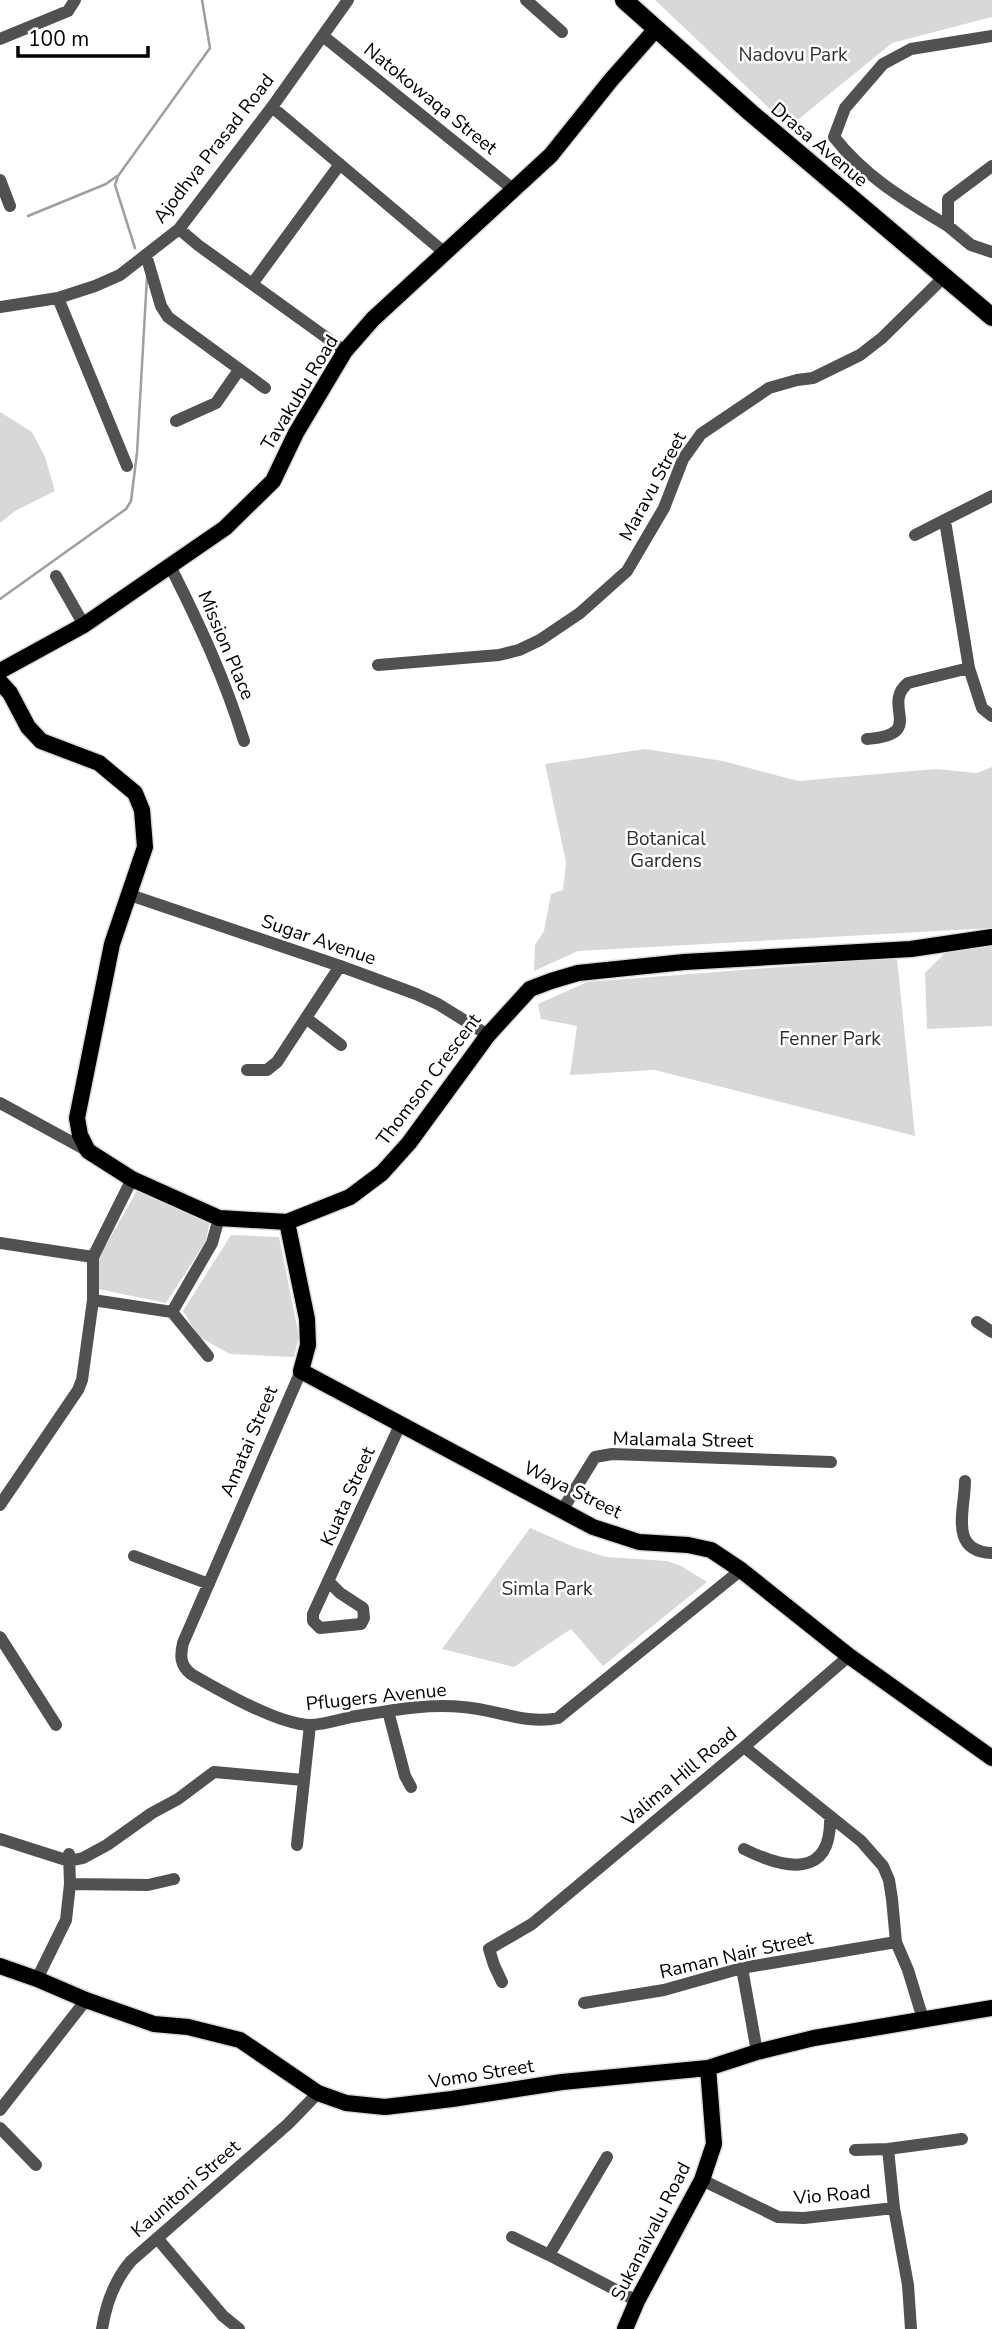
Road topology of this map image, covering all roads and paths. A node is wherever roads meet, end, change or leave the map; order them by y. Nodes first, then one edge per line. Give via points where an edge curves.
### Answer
1 (75, 0) edge
2 (348, 0) edge
3 (526, 0) edge
4 (624, 0) edge
5 (656, 29) junction
6 (562, 32) dead end
7 (323, 36) junction
8 (992, 36) edge
9 (0, 39) edge
10 (272, 107) junction
11 (340, 164) junction
12 (992, 166) edge
13 (0, 180) edge
14 (514, 190) junction
15 (10, 206) dead end
16 (948, 226) junction
17 (179, 229) junction
18 (992, 252) edge
19 (444, 253) junction
20 (146, 255) junction
21 (944, 276) junction
22 (252, 284) junction
23 (58, 298) junction
24 (0, 307) edge
25 (992, 317) edge
26 (345, 351) junction
27 (239, 370) junction
28 (265, 388) dead end
29 (176, 421) dead end
30 (127, 466) dead end
31 (992, 496) edge
32 (945, 521) junction
33 (915, 536) dead end
34 (170, 566) junction
35 (56, 576) dead end
36 (83, 625) junction
37 (378, 664) dead end
38 (969, 668) junction
39 (0, 671) edge
40 (0, 682) edge
41 (992, 716) edge
42 (867, 739) dead end
43 (244, 741) dead end
44 (130, 895) junction
45 (992, 937) edge
46 (340, 966) junction
47 (306, 1018) junction
48 (488, 1035) junction
49 (341, 1045) dead end
50 (247, 1070) dead end
51 (0, 1103) edge
52 (88, 1151) junction
53 (132, 1179) junction
54 (219, 1218) junction
55 (286, 1222) junction
56 (0, 1243) edge
57 (93, 1257) junction
58 (93, 1300) junction
59 (172, 1312) junction
60 (977, 1322) dead end
61 (992, 1332) edge
62 (208, 1356) dead end
63 (301, 1371) junction
64 (400, 1425) junction
65 (831, 1462) dead end
66 (965, 1481) dead end
67 (0, 1505) edge
68 (563, 1509) junction
69 (992, 1553) edge
70 (134, 1556) dead end
71 (740, 1570) junction
72 (329, 1582) junction
73 (209, 1584) junction
74 (0, 1637) edge
75 (849, 1656) junction
76 (185, 1669) joint
77 (388, 1711) junction
78 (310, 1725) junction
79 (56, 1726) dead end
80 (744, 1747) junction
81 (992, 1759) edge
82 (303, 1780) junction
83 (411, 1787) dead end
84 (830, 1817) junction
85 (0, 1839) edge
86 (297, 1844) dead end
87 (744, 1849) dead end
88 (69, 1858) junction
89 (174, 1880) dead end
90 (70, 1884) junction
91 (896, 1942) junction
92 (0, 1966) edge
93 (742, 1968) junction
94 (37, 1979) junction
95 (502, 1982) dead end
96 (86, 2000) junction
97 (584, 2003) dead end
98 (992, 2008) edge
99 (923, 2019) junction
100 (757, 2052) junction
101 (708, 2068) junction
102 (318, 2093) junction
103 (0, 2110) edge
104 (0, 2128) edge
105 (962, 2139) dead end
106 (888, 2149) junction
107 (855, 2150) dead end
108 (607, 2157) dead end
109 (36, 2165) dead end
110 (702, 2180) junction
111 (894, 2208) junction
112 (512, 2237) dead end
113 (157, 2238) junction
114 (549, 2255) junction
115 (637, 2301) junction
116 (629, 2326) edge
117 (103, 2329) edge
118 (239, 2329) edge
119 (911, 2329) edge

1 - 9 street via 68,10
2 - 7 street, Ajodhya Prasad Road
3 - 6 street
4 - 5 highway, Drasa Avenue
5 - 14 main road, Tavakubu Road via 551,155
5 - 21 highway, Drasa Avenue
7 - 10 street, Ajodhya Prasad Road
7 - 14 street, Natokowaqa Street
8 - 16 street via 911,49 883,64 845,108 834,138 890,191
10 - 11 street
10 - 17 street, Ajodhya Prasad Road
11 - 19 street
11 - 22 street
12 - 16 street via 948,200
13 - 15 street
14 - 19 main road, Tavakubu Road
16 - 18 street via 971,245
17 - 20 street, Ajodhya Prasad Road
17 - 22 street
19 - 26 main road, Tavakubu Road via 373,318
20 - 23 street, Ajodhya Prasad Road via 120,275
20 - 27 street via 167,317
21 - 25 highway, Drasa Avenue
21 - 37 street, Maravu Street via 860,355 813,378 769,388 701,434 683,459 664,508 627,571 580,613 519,650
22 - 26 street
23 - 24 street, Ajodhya Prasad Road
23 - 30 street
26 - 34 main road, Tavakubu Road via 273,481 225,528
27 - 28 street
27 - 29 street via 216,403
31 - 32 street
32 - 33 street
32 - 38 street
34 - 36 main road, Tavakubu Road
34 - 43 street, Mission Place via 205,635
35 - 36 street
36 - 39 main road, Tavakubu Road
38 - 41 street via 982,708
38 - 42 street via 908,683 898,699 900,725 896,733
40 - 44 main road via 41,741 99,762 135,793 142,810 145,847
44 - 46 street, Sugar Avenue
44 - 52 main road via 112,943 77,1118
45 - 48 main road, Thomson Crescent via 911,949 578,973 530,989
46 - 47 street
46 - 48 street, Sugar Avenue via 438,1004
47 - 49 street
47 - 50 street via 272,1068
48 - 55 main road, Thomson Crescent via 382,1173 351,1197
51 - 52 street
52 - 53 main road, Thomson Crescent
53 - 54 main road, Thomson Crescent
53 - 57 street
54 - 55 main road, Thomson Crescent
54 - 59 street via 212,1243
55 - 63 main road, Amatai Street via 307,1319 309,1345
56 - 57 street
57 - 58 street
58 - 59 street
58 - 67 street via 78,1390
59 - 62 street
60 - 61 street
63 - 64 main road, Waya Street
63 - 73 street, Amatai Street
64 - 68 main road, Waya Street
64 - 72 street, Kuata Street
65 - 68 street, Malamala Street via 612,1454 595,1457
66 - 69 street via 964,1536 979,1552
68 - 71 main road, Waya Street via 593,1527 639,1542 711,1549
70 - 73 street
71 - 75 main road, Waya Street
71 - 77 street, Pflugers Avenue via 558,1718 542,1721 464,1707
72 - 72 street, Kuata Street via 313,1614 316,1626 328,1629 360,1624 363,1608
73 - 76 street, Amatai Street via 183,1643 180,1656
74 - 79 street
75 - 80 street, Valima Hill Road
75 - 81 main road, Waya Street
76 - 78 street, Pflugers Avenue via 253,1706
77 - 78 street, Pflugers Avenue
77 - 83 street
78 - 82 street
80 - 84 street
80 - 95 street, Valima Hill Road via 532,1924 489,1949
82 - 86 street
82 - 88 street via 214,1772 107,1845 83,1858
84 - 87 street via 831,1835 825,1850 802,1864 777,1864
84 - 91 street via 883,1866 891,1889
85 - 88 street
88 - 90 street
89 - 90 street via 148,1885
90 - 94 street via 66,1920
91 - 93 street, Raman Nair Street
91 - 99 street
92 - 94 main road, Vomo Street
93 - 97 street, Raman Nair Street via 664,1990
93 - 100 street
94 - 96 main road, Vomo Street
96 - 102 main road, Vomo Street via 155,2024 240,2040
96 - 103 street
98 - 99 main road, Vomo Street
99 - 100 main road, Vomo Street
100 - 101 main road, Vomo Street
101 - 102 main road, Vomo Street via 562,2082 397,2107 346,2103
101 - 110 main road, Sukanaivalu Road via 714,2144
102 - 113 street, Kaunitoni Street
104 - 109 street
105 - 106 street
106 - 107 street
106 - 111 street
108 - 114 street
110 - 111 street, Vio Road via 778,2217
110 - 115 main road, Sukanaivalu Road
111 - 119 street, Vio Road
112 - 114 street
113 - 117 street, Kaunitoni Street via 120,2274
113 - 118 street
114 - 115 street
115 - 116 main road, Sukanaivalu Road

